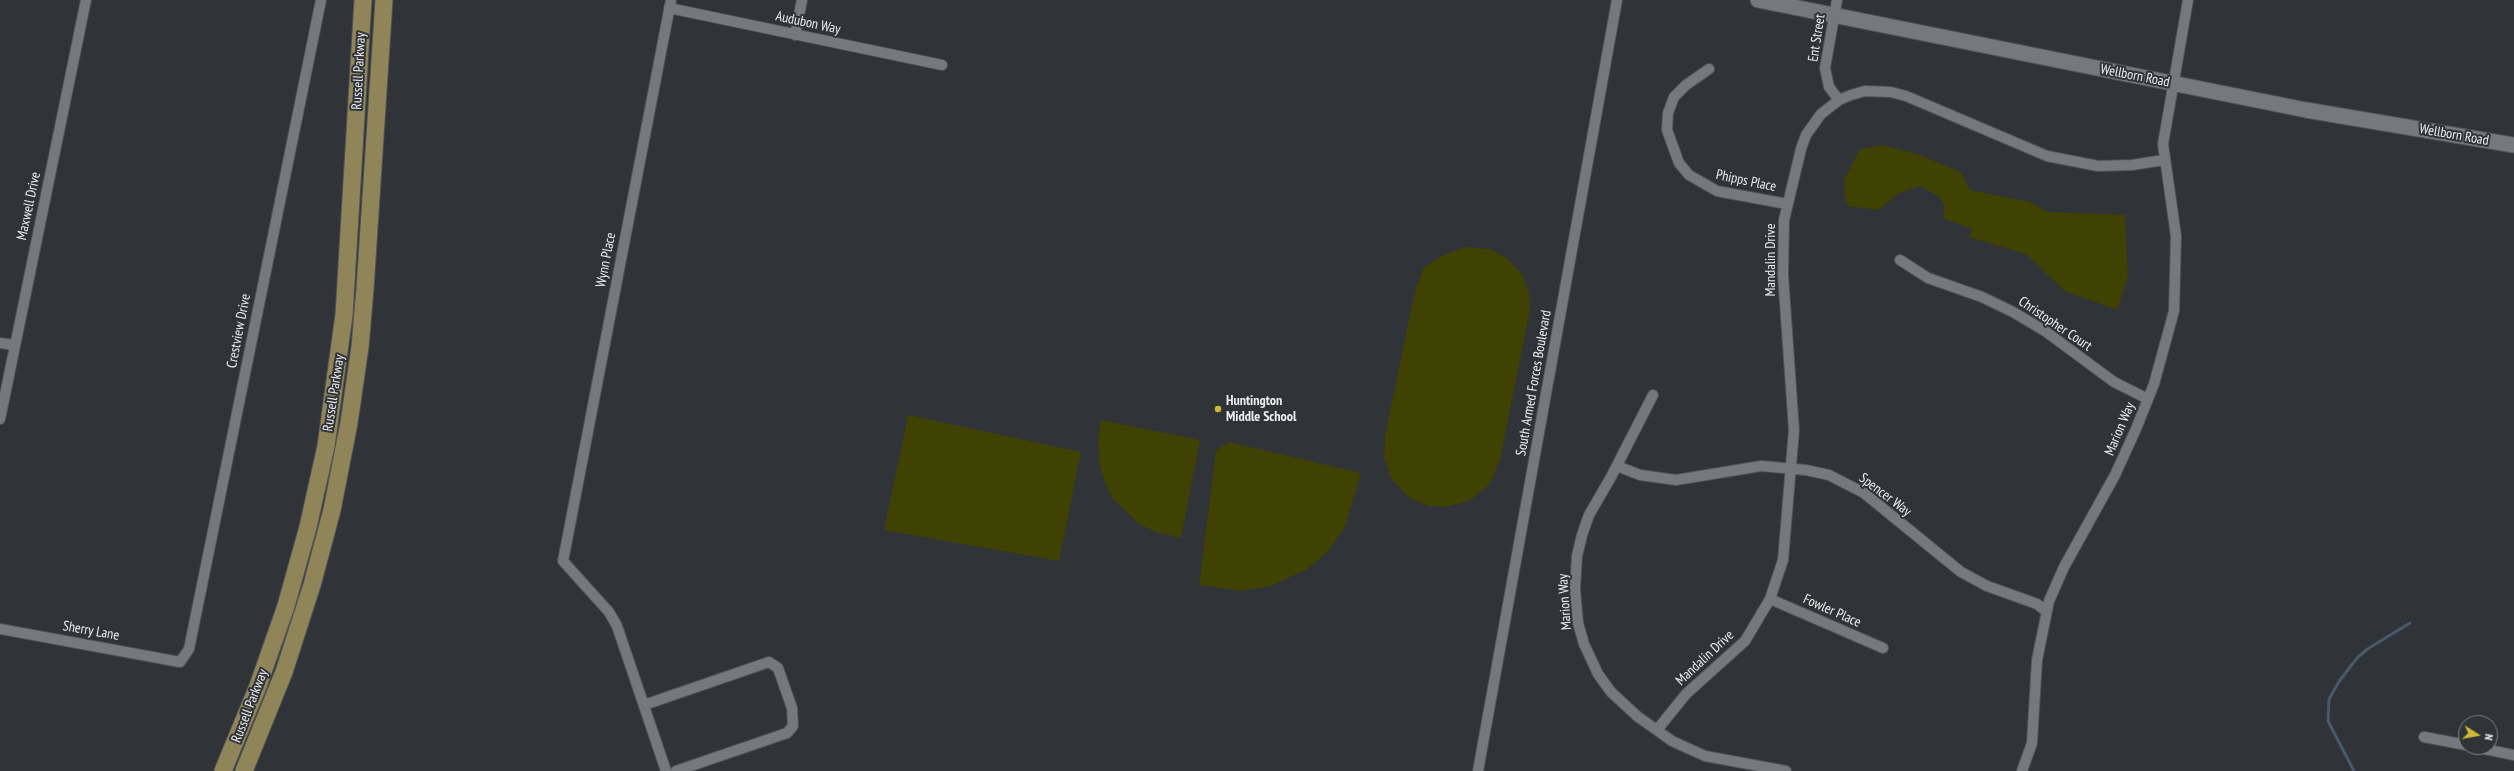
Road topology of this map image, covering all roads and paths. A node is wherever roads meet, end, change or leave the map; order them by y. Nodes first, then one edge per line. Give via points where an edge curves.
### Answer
1 (86, 0) edge
2 (321, 0) edge
3 (363, 0) edge
4 (384, 0) edge
5 (802, 0) edge
6 (1617, 0) edge
7 (1758, 0) edge
8 (1837, 0) edge
9 (2188, 0) edge
10 (670, 4) edge
11 (1834, 15) junction
12 (795, 35) junction
13 (942, 65) dead end
14 (1710, 69) dead end
15 (2174, 84) junction
16 (1839, 100) junction
17 (2514, 146) edge
18 (2164, 160) junction
19 (1787, 204) junction
20 (1900, 260) dead end
21 (0, 343) edge
22 (14, 345) junction
23 (1652, 395) dead end
24 (2148, 399) junction
25 (0, 419) edge
26 (1617, 466) junction
27 (1791, 468) junction
28 (1770, 599) junction
29 (2046, 610) junction
30 (0, 629) edge
31 (1883, 648) dead end
32 (176, 661) joint
33 (644, 705) junction
34 (1657, 730) junction
35 (2424, 737) dead end
36 (2458, 743) edge
37 (2498, 752) edge
38 (2514, 755) edge
39 (223, 771) edge
40 (244, 771) edge
41 (666, 771) edge
42 (676, 771) edge
43 (1478, 771) edge
44 (1786, 771) edge
45 (2022, 771) edge

1 - 22 street, Maxwell Drive
2 - 32 street, Crestview Drive via 189,649 180,662
3 - 39 main road, Russell Parkway via 344,315 326,446 308,527 286,606 258,686
4 - 40 main road, Russell Parkway via 363,311 348,430 332,510 310,592 284,672
5 - 12 street
6 - 43 street, South Armed Forces Boulevard
7 - 11 street, Wellborn Road
8 - 11 street, Ent Street
9 - 15 street, Marion Way
10 - 12 street, Audubon Way
10 - 33 street, Wynn Place via 563,562 609,612 617,626
11 - 15 street, Wellborn Road
11 - 16 street, Ent Street via 1825,68 1829,88
12 - 13 street, Audubon Way
14 - 19 street, Phipps Place via 1686,85 1674,97 1668,113 1667,130 1679,163 1689,175 1717,191
15 - 17 street, Wellborn Road
15 - 18 street, Marion Way via 2164,134
16 - 18 street, Mandalin Drive via 1865,91 1906,96 2030,151 2065,161 2116,166
16 - 19 street, Mandalin Drive via 1821,114 1806,135
18 - 24 street, Marion Way via 2176,236 2176,300 2160,365
19 - 27 street, Mandalin Drive via 1783,256 1794,408
20 - 24 street, Christopher Court via 1928,278 1982,297 2013,312 2045,331 2114,382
21 - 22 street
22 - 25 street, Maxwell Drive
23 - 26 street, Marion Way
24 - 29 street, Marion Way via 2115,475 2064,567
26 - 27 street, Spencer Way via 1640,475 1676,480 1761,466
26 - 34 street, Marion Way via 1589,515 1582,535 1576,567 1578,623 1588,654 1611,692
27 - 28 street, Mandalin Drive via 1786,542 1780,573
27 - 29 street, Spencer Way via 1822,473 1855,487 1961,572 1987,586 2037,604
28 - 31 street, Fowler Place
28 - 34 street, Mandalin Drive via 1745,641 1686,694
29 - 45 street, Marion Way via 2037,660 2032,743
30 - 32 street, Sherry Lane
33 - 41 street, Wynn Place
33 - 42 street via 769,662 778,668 792,708 793,726 787,733
34 - 44 street, Marion Way via 1682,747 1705,756
35 - 36 street
37 - 38 street

